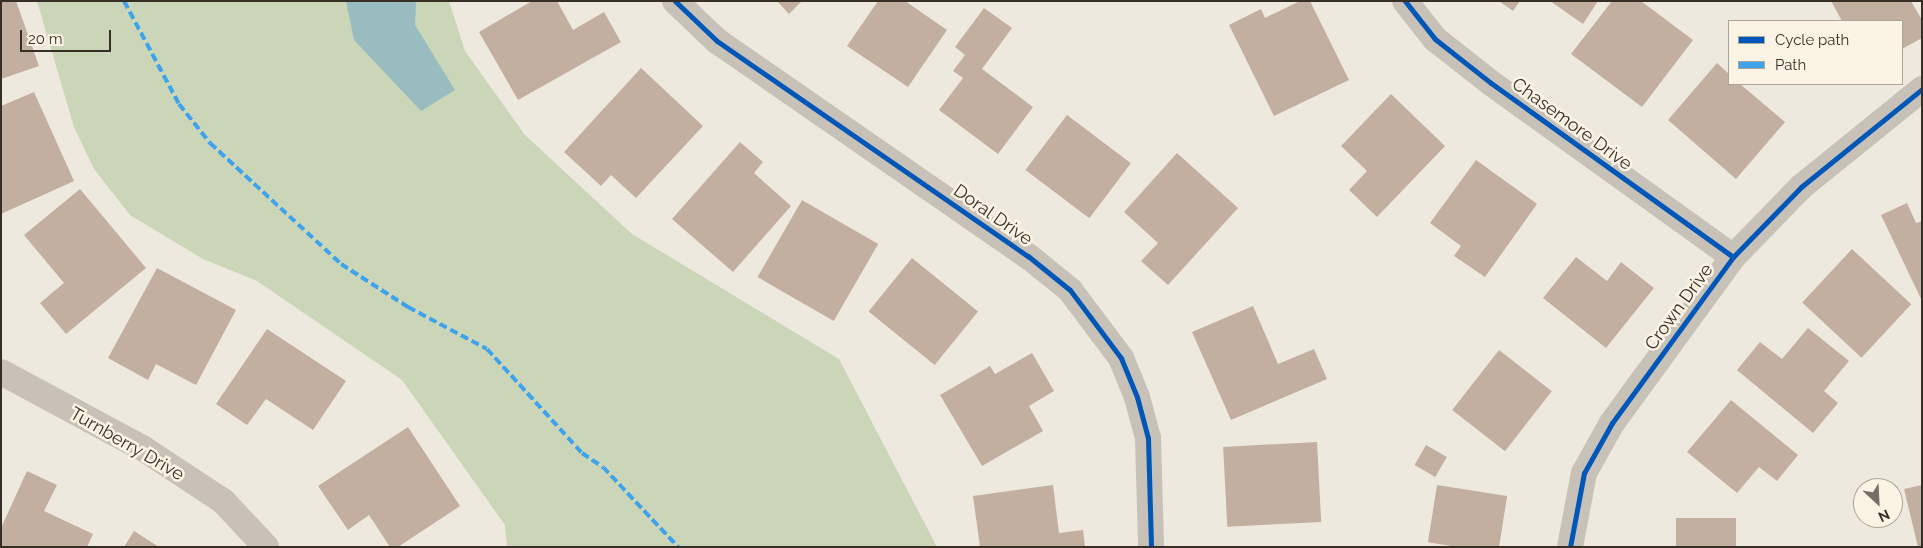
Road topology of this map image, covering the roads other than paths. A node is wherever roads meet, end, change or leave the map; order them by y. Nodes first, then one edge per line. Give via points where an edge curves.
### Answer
1 (675, 1) edge
2 (1405, 1) edge
3 (1922, 89) edge
4 (1733, 257) junction
5 (1, 372) edge
6 (266, 547) edge
7 (1151, 547) edge
8 (1570, 547) edge

1 - 7 street, Doral Drive via 717,41 1028,256 1070,290 1121,358 1137,397 1148,438
2 - 4 street, Chasemore Drive via 1435,39 1491,84
3 - 4 street, Crown Drive via 1801,187
4 - 8 street, Crown Drive via 1612,423 1584,473
5 - 6 street, Turnberry Drive via 160,460 223,501

